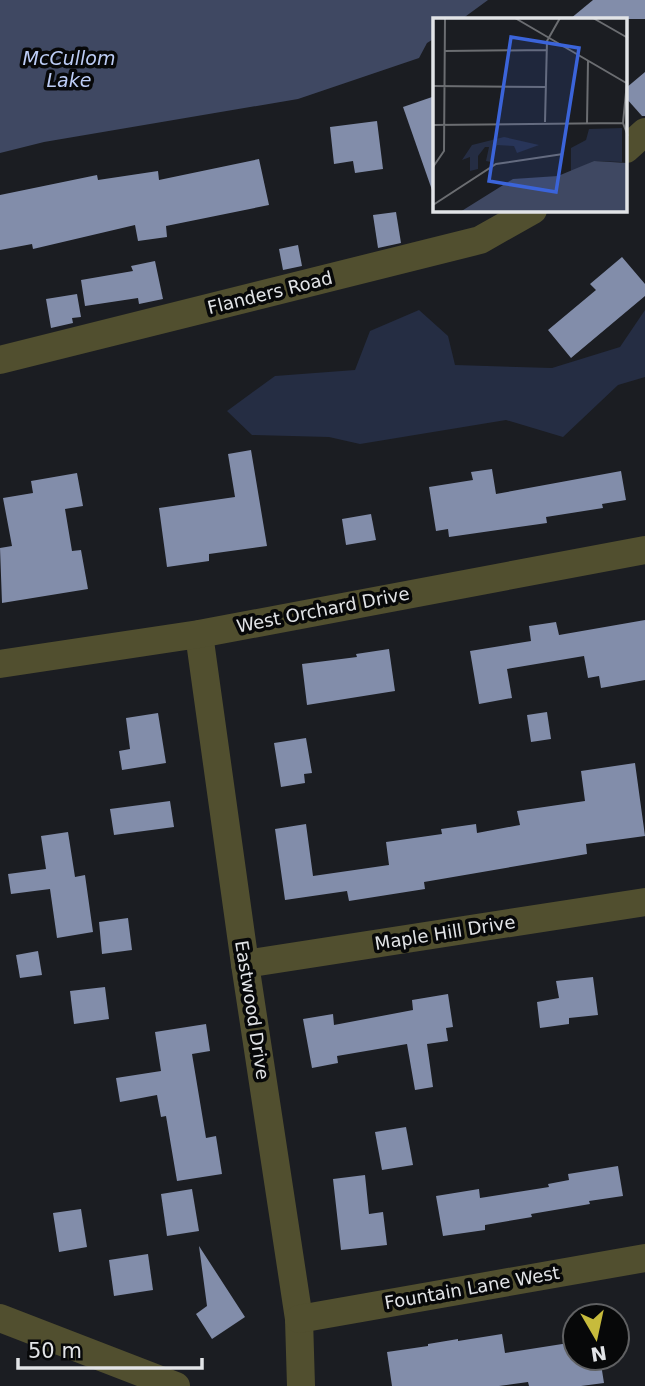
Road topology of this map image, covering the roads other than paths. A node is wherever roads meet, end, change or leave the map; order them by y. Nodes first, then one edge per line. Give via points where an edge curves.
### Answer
1 (645, 132) edge
2 (628, 147) edge
3 (529, 212) edge
4 (0, 360) edge
5 (645, 550) edge
6 (199, 634) junction
7 (0, 664) edge
8 (645, 902) edge
9 (245, 964) junction
10 (645, 1258) edge
11 (0, 1318) edge
12 (299, 1318) junction
13 (176, 1386) edge
14 (301, 1386) edge

1 - 2 street
3 - 4 street, Flanders Road via 480,240
5 - 6 street, West Orchard Drive
6 - 7 street, West Orchard Drive
6 - 9 street, Eastwood Drive
8 - 9 street, Maple Hill Drive
9 - 12 street, Eastwood Drive
10 - 12 street, Fountain Lane West
11 - 13 street
12 - 14 street, Eastwood Drive

